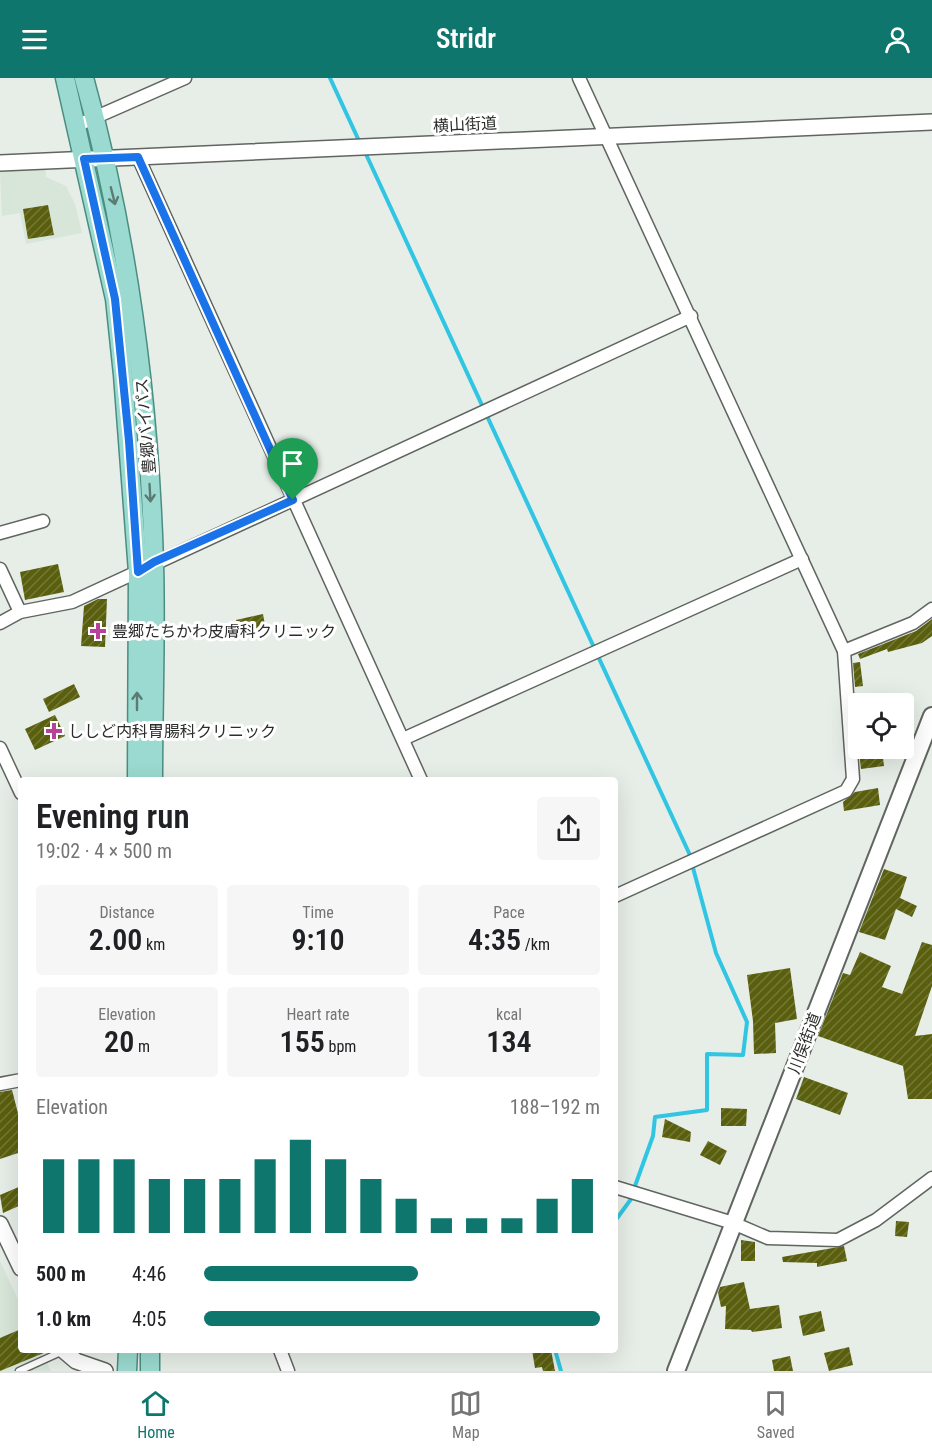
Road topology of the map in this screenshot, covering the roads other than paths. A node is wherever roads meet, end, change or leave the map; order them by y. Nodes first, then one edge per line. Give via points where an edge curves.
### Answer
1 (65, 78) edge
2 (84, 78) edge
3 (185, 78) edge
4 (579, 78) edge
5 (95, 118) junction
6 (932, 122) edge
7 (78, 124) junction
8 (607, 136) junction
9 (138, 157) junction
10 (84, 159) junction
11 (103, 159) junction
12 (0, 163) edge
13 (691, 316) junction
14 (293, 500) junction
15 (43, 521) dead end
16 (0, 533) edge
17 (801, 559) junction
18 (154, 562) junction
19 (0, 569) edge
20 (138, 572) junction
21 (932, 609) edge
22 (20, 612) junction
23 (0, 623) edge
24 (844, 651) junction
25 (932, 716) edge
26 (403, 740) junction
27 (0, 748) edge
28 (136, 777) edge
29 (153, 777) edge
30 (421, 777) edge
31 (18, 787) edge
32 (618, 895) edge
33 (18, 1081) edge
34 (0, 1084) edge
35 (932, 1178) edge
36 (618, 1187) edge
37 (733, 1223) junction
38 (0, 1224) edge
39 (18, 1262) edge
40 (57, 1353) edge
41 (67, 1353) edge
42 (128, 1353) edge
43 (150, 1353) edge
44 (281, 1353) edge
45 (19, 1371) edge
46 (105, 1371) edge
47 (127, 1371) edge
48 (150, 1371) edge
49 (288, 1371) edge
50 (676, 1371) edge

1 - 7 main road, 豊郷バイパス
2 - 5 main road, 豊郷バイパス
3 - 5 street
4 - 8 street
5 - 7 street
5 - 11 main road, 豊郷バイパス
6 - 8 street, 横山街道
7 - 10 main road, 豊郷バイパス
8 - 9 street, 横山街道
8 - 13 street
9 - 11 street, 横山街道
9 - 14 street
10 - 11 street, 横山街道
10 - 12 street, 横山街道
10 - 20 main road, 豊郷バイパス via 115,299
11 -> 18 main road, 豊郷バイパス via 132,295
13 - 14 street
13 - 17 street
14 - 18 street
14 - 26 street
15 - 16 street
17 - 24 street
17 - 26 street
18 - 20 street
18 - 29 main road, 豊郷バイパス
19 - 22 street
20 - 22 street via 72,602
28 -> 20 main road, 豊郷バイパス
21 - 24 street via 913,622
22 - 23 street
24 - 32 street via 853,779 846,790
25 - 37 main road, 川俣街道
26 - 30 street
27 - 31 street
33 - 34 street
35 - 37 street via 876,1220 838,1240 768,1238
36 - 37 street
37 - 50 main road, 川俣街道
38 - 39 street
40 - 45 lane
41 - 46 street via 76,1361
42 - 47 main road
43 - 48 main road
44 - 49 street

